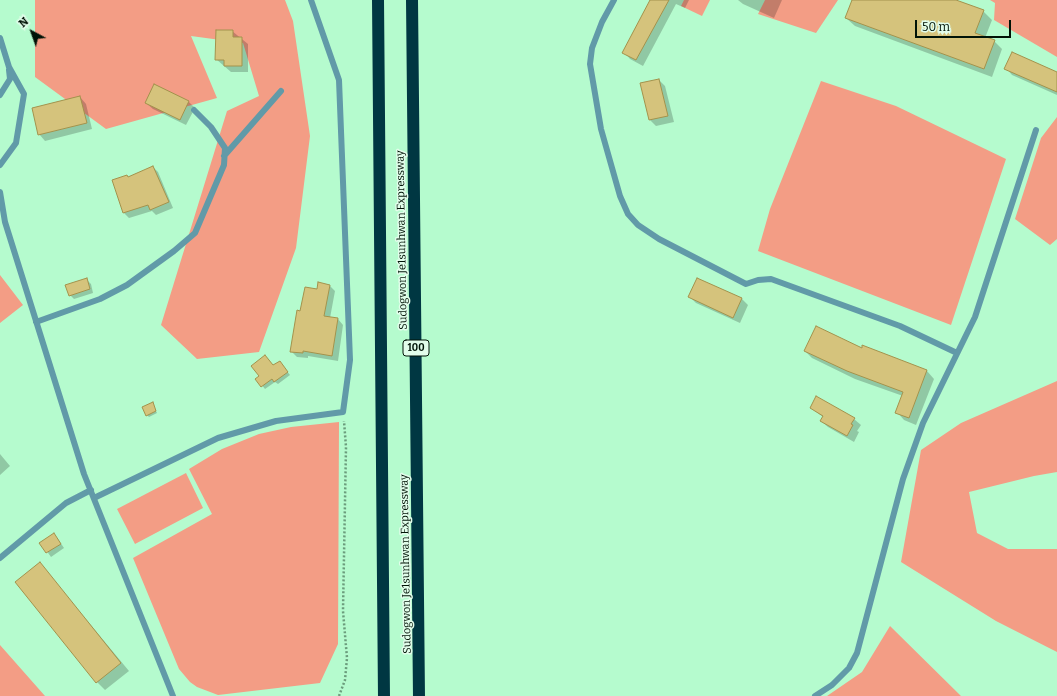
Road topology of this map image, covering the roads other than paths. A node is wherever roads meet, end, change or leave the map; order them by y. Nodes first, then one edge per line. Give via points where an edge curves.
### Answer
1 (311, 0) edge
2 (378, 0) edge
3 (412, 0) edge
4 (614, 0) edge
5 (0, 38) edge
6 (9, 67) junction
7 (281, 91) dead end
8 (0, 95) edge
9 (194, 110) dead end
10 (1036, 130) dead end
11 (224, 156) junction
12 (0, 165) edge
13 (0, 192) edge
14 (36, 322) junction
15 (957, 353) junction
16 (91, 490) junction
17 (94, 498) junction
18 (0, 558) edge
19 (173, 696) edge
20 (384, 696) edge
21 (419, 696) edge
22 (815, 696) edge

1 - 17 lane via 339,80 350,360 343,412 276,421 218,438
2 - 20 highway, Sudogwon Je1sunhwan Expressway
3 - 21 highway, Sudogwon Je1sunhwan Expressway / 100
4 - 15 lane via 594,41 590,64 601,129 620,196 628,214 638,225 659,239 746,284 771,279 900,326
5 - 6 lane
6 - 8 lane via 10,79
6 - 12 lane via 24,94 16,143
7 - 11 lane
9 - 11 lane via 211,127 225,148
10 - 15 lane via 975,317
11 - 14 lane via 224,165 195,233 127,284 100,299
13 - 14 lane via 5,222
14 - 16 lane
15 - 22 lane via 923,423 903,479 857,653 849,668 832,685
16 - 17 lane
16 - 18 lane via 66,503
17 - 19 lane

